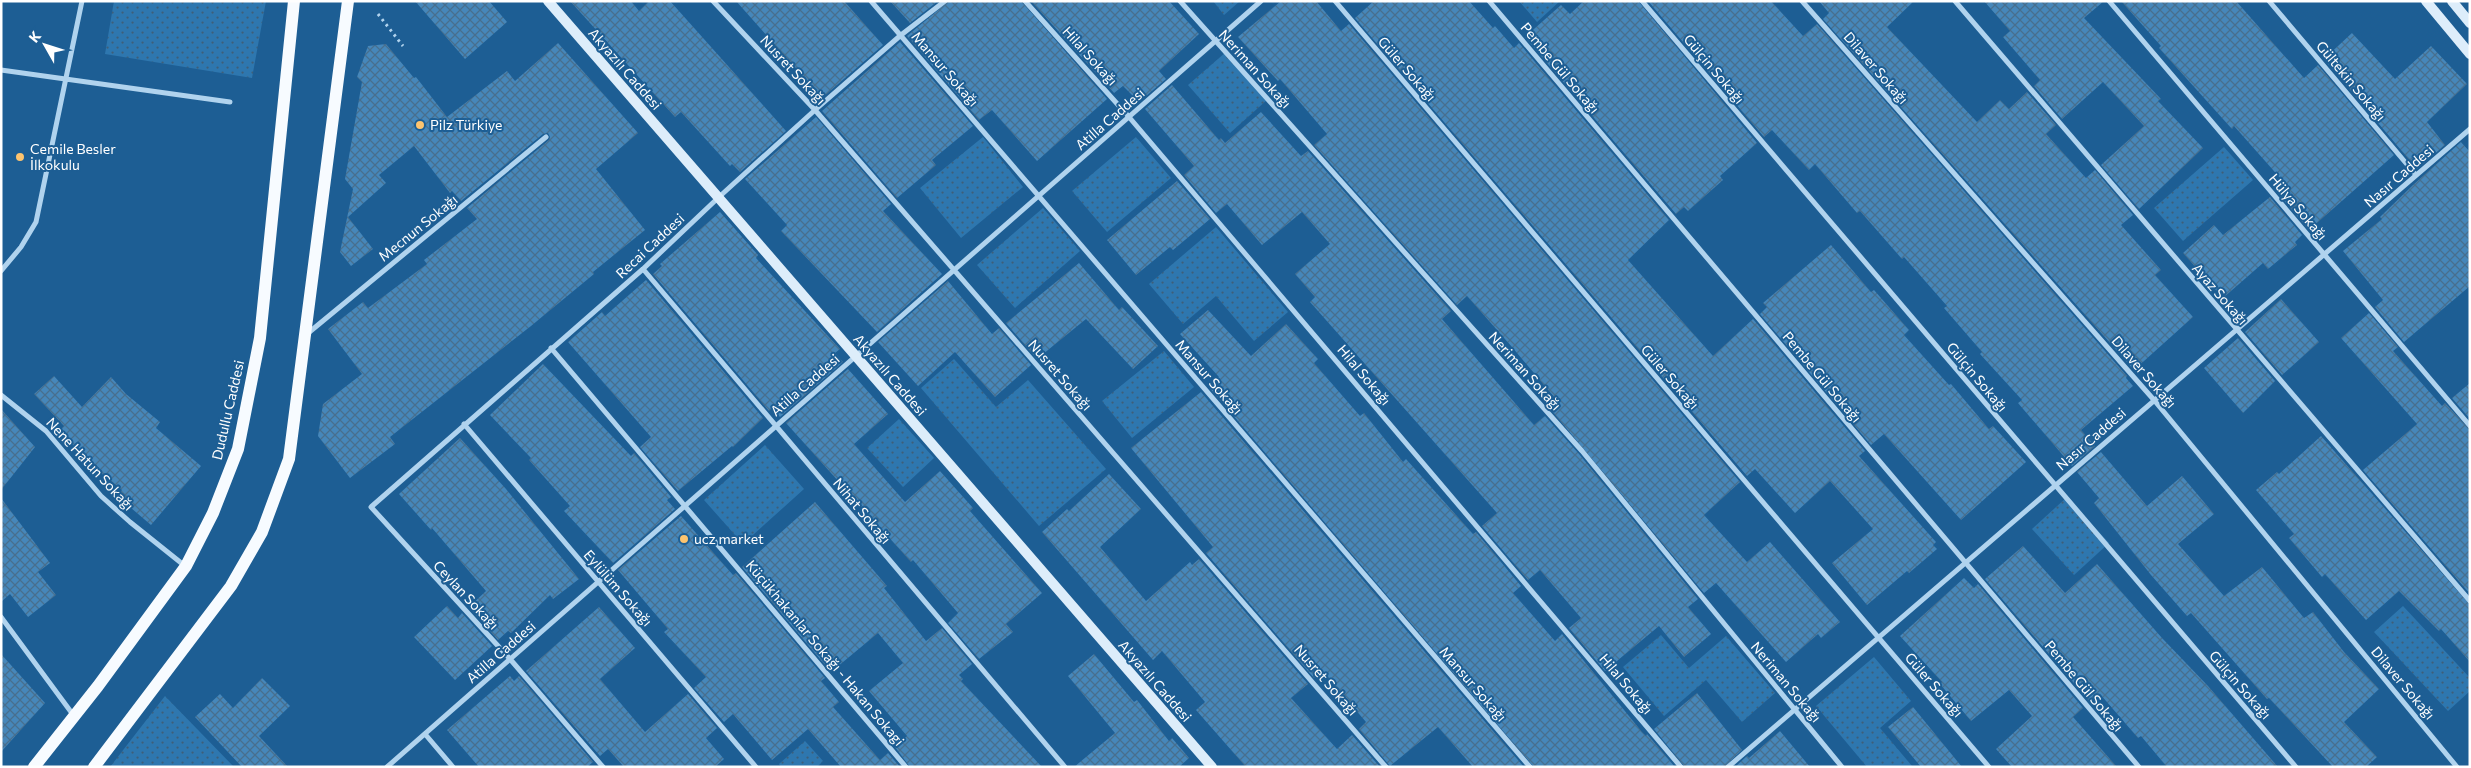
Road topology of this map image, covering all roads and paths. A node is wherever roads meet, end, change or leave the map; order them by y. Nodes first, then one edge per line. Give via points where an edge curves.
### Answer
1 (82, 1) edge
2 (294, 1) edge
3 (348, 1) edge
4 (548, 1) edge
5 (713, 1) edge
6 (871, 1) edge
7 (945, 1) edge
8 (1025, 1) edge
9 (1180, 1) edge
10 (1262, 1) edge
11 (1335, 1) edge
12 (1489, 1) edge
13 (1642, 1) edge
14 (1802, 1) edge
15 (1955, 1) edge
16 (2109, 1) edge
17 (2269, 1) edge
18 (2426, 1) edge
19 (2452, 1) edge
20 (378, 14) dead end
21 (2470, 23) edge
22 (901, 35) junction
23 (1215, 42) junction
24 (403, 46) dead end
25 (2470, 54) edge
26 (1, 70) edge
27 (67, 79) junction
28 (230, 102) dead end
29 (815, 110) junction
30 (1129, 117) junction
31 (2470, 130) edge
32 (546, 138) dead end
33 (2416, 175) junction
34 (1039, 196) junction
35 (719, 197) junction
36 (2324, 255) junction
37 (643, 269) junction
38 (954, 270) junction
39 (1, 271) edge
40 (2236, 330) junction
41 (304, 336) junction
42 (552, 348) junction
43 (856, 356) junction
44 (1, 395) edge
45 (2154, 400) junction
46 (464, 424) junction
47 (2470, 426) edge
48 (775, 427) junction
49 (2055, 486) junction
50 (684, 506) junction
51 (371, 507) joint
52 (1965, 563) junction
53 (186, 566) junction
54 (598, 582) junction
55 (2470, 601) edge
56 (1, 617) edge
57 (1878, 637) junction
58 (510, 659) junction
59 (1794, 710) junction
60 (74, 716) junction
61 (425, 734) junction
62 (34, 767) edge
63 (94, 767) edge
64 (387, 767) edge
65 (453, 767) edge
66 (603, 767) edge
67 (756, 767) edge
68 (906, 767) edge
69 (1065, 767) edge
70 (1212, 767) edge
71 (1386, 767) edge
72 (1530, 767) edge
73 (1681, 767) edge
74 (1728, 767) edge
75 (1842, 767) edge
76 (1989, 767) edge
77 (2138, 767) edge
78 (2296, 767) edge
79 (2457, 767) edge

1 - 27 street
2 - 53 main road, Dudullu Caddesi via 260,338 238,450 213,513
3 - 41 main road
4 - 35 street, Akyazılı Caddesi
5 - 29 street, Nusret Sokağı
6 - 22 street, Mansur Sokağı
7 - 22 street, Recai Caddesi
8 - 30 street, Hilal Sokağı
9 - 23 street, Neriman Sokağı
10 - 23 street, Atilla Caddesi
11 - 57 street, Güler Sokağı
12 - 52 street, Pembe Gül Sokağı
13 - 49 street, Gülçin Sokağı
14 - 45 street, Dilaver Sokağı
15 - 40 street, Ayaz Sokağı
16 - 36 street, Hülya Sokağı
17 - 33 street, Gültekin Sokağı
18 - 25 street
19 - 21 street
20 - 24 path
22 - 29 street, Recai Caddesi
22 - 34 street, Mansur Sokağı
23 - 30 street, Atilla Caddesi
23 - 59 street, Neriman Sokağı via 1582,451
26 - 27 street
27 - 28 street
27 - 39 street via 36,222
29 - 35 street, Recai Caddesi
29 - 38 street, Nusret Sokağı
30 - 34 street, Atilla Caddesi
30 - 73 street, Hilal Sokağı
31 - 33 street, Nasır Caddesi
32 - 41 street, Mecnun Sokağı
33 - 36 street, Nasır Caddesi
34 - 38 street, Atilla Caddesi
34 - 72 street, Mansur Sokağı
35 - 37 street, Recai Caddesi
35 - 43 street, Akyazılı Caddesi
36 - 40 street, Nasır Caddesi
36 - 47 street, Hülya Sokağı
37 - 42 street, Recai Caddesi
37 - 48 street, Nihat Sokağı
38 - 43 street, Atilla Caddesi
38 - 71 street, Nusret Sokağı
40 - 45 street, Nasır Caddesi
40 - 55 street, Ayaz Sokağı
41 - 63 main road via 289,459 262,532 231,586
42 - 46 street, Recai Caddesi
42 - 50 street, Küçükhakanlar Sokağı - Hakan Sokagi
43 - 48 street, Atilla Caddesi
43 - 70 street, Akyazılı Caddesi
44 - 53 street, Nene Hatun Sokağı via 46,431 101,496
45 - 49 street, Nasır Caddesi
45 - 79 street, Dilaver Sokağı
46 - 51 street, Recai Caddesi
46 - 54 street, Eylülüm Sokağı
48 - 50 street, Atilla Caddesi
48 - 69 street, Nihat Sokağı
49 - 52 street, Nasır Caddesi
49 - 78 street, Gülçin Sokağı
50 - 54 street, Atilla Caddesi
50 - 68 street, Küçükhakanlar Sokağı - Hakan Sokagi
51 - 58 street, Ceylan Sokağı
52 - 57 street, Nasır Caddesi
52 - 77 street, Pembe Gül Sokağı
53 - 60 main road, Dudullu Caddesi
54 - 58 street, Atilla Caddesi
54 - 67 street, Eylülüm Sokağı
56 - 60 street
57 - 59 street, Nasır Caddesi
57 - 76 street, Güler Sokağı
58 - 61 street, Atilla Caddesi
58 - 66 street, Ceylan Sokağı
59 - 74 street, Nasır Caddesi
59 - 75 street, Neriman Sokağı
60 - 62 main road, Dudullu Caddesi
61 - 64 street, Atilla Caddesi
61 - 65 street

